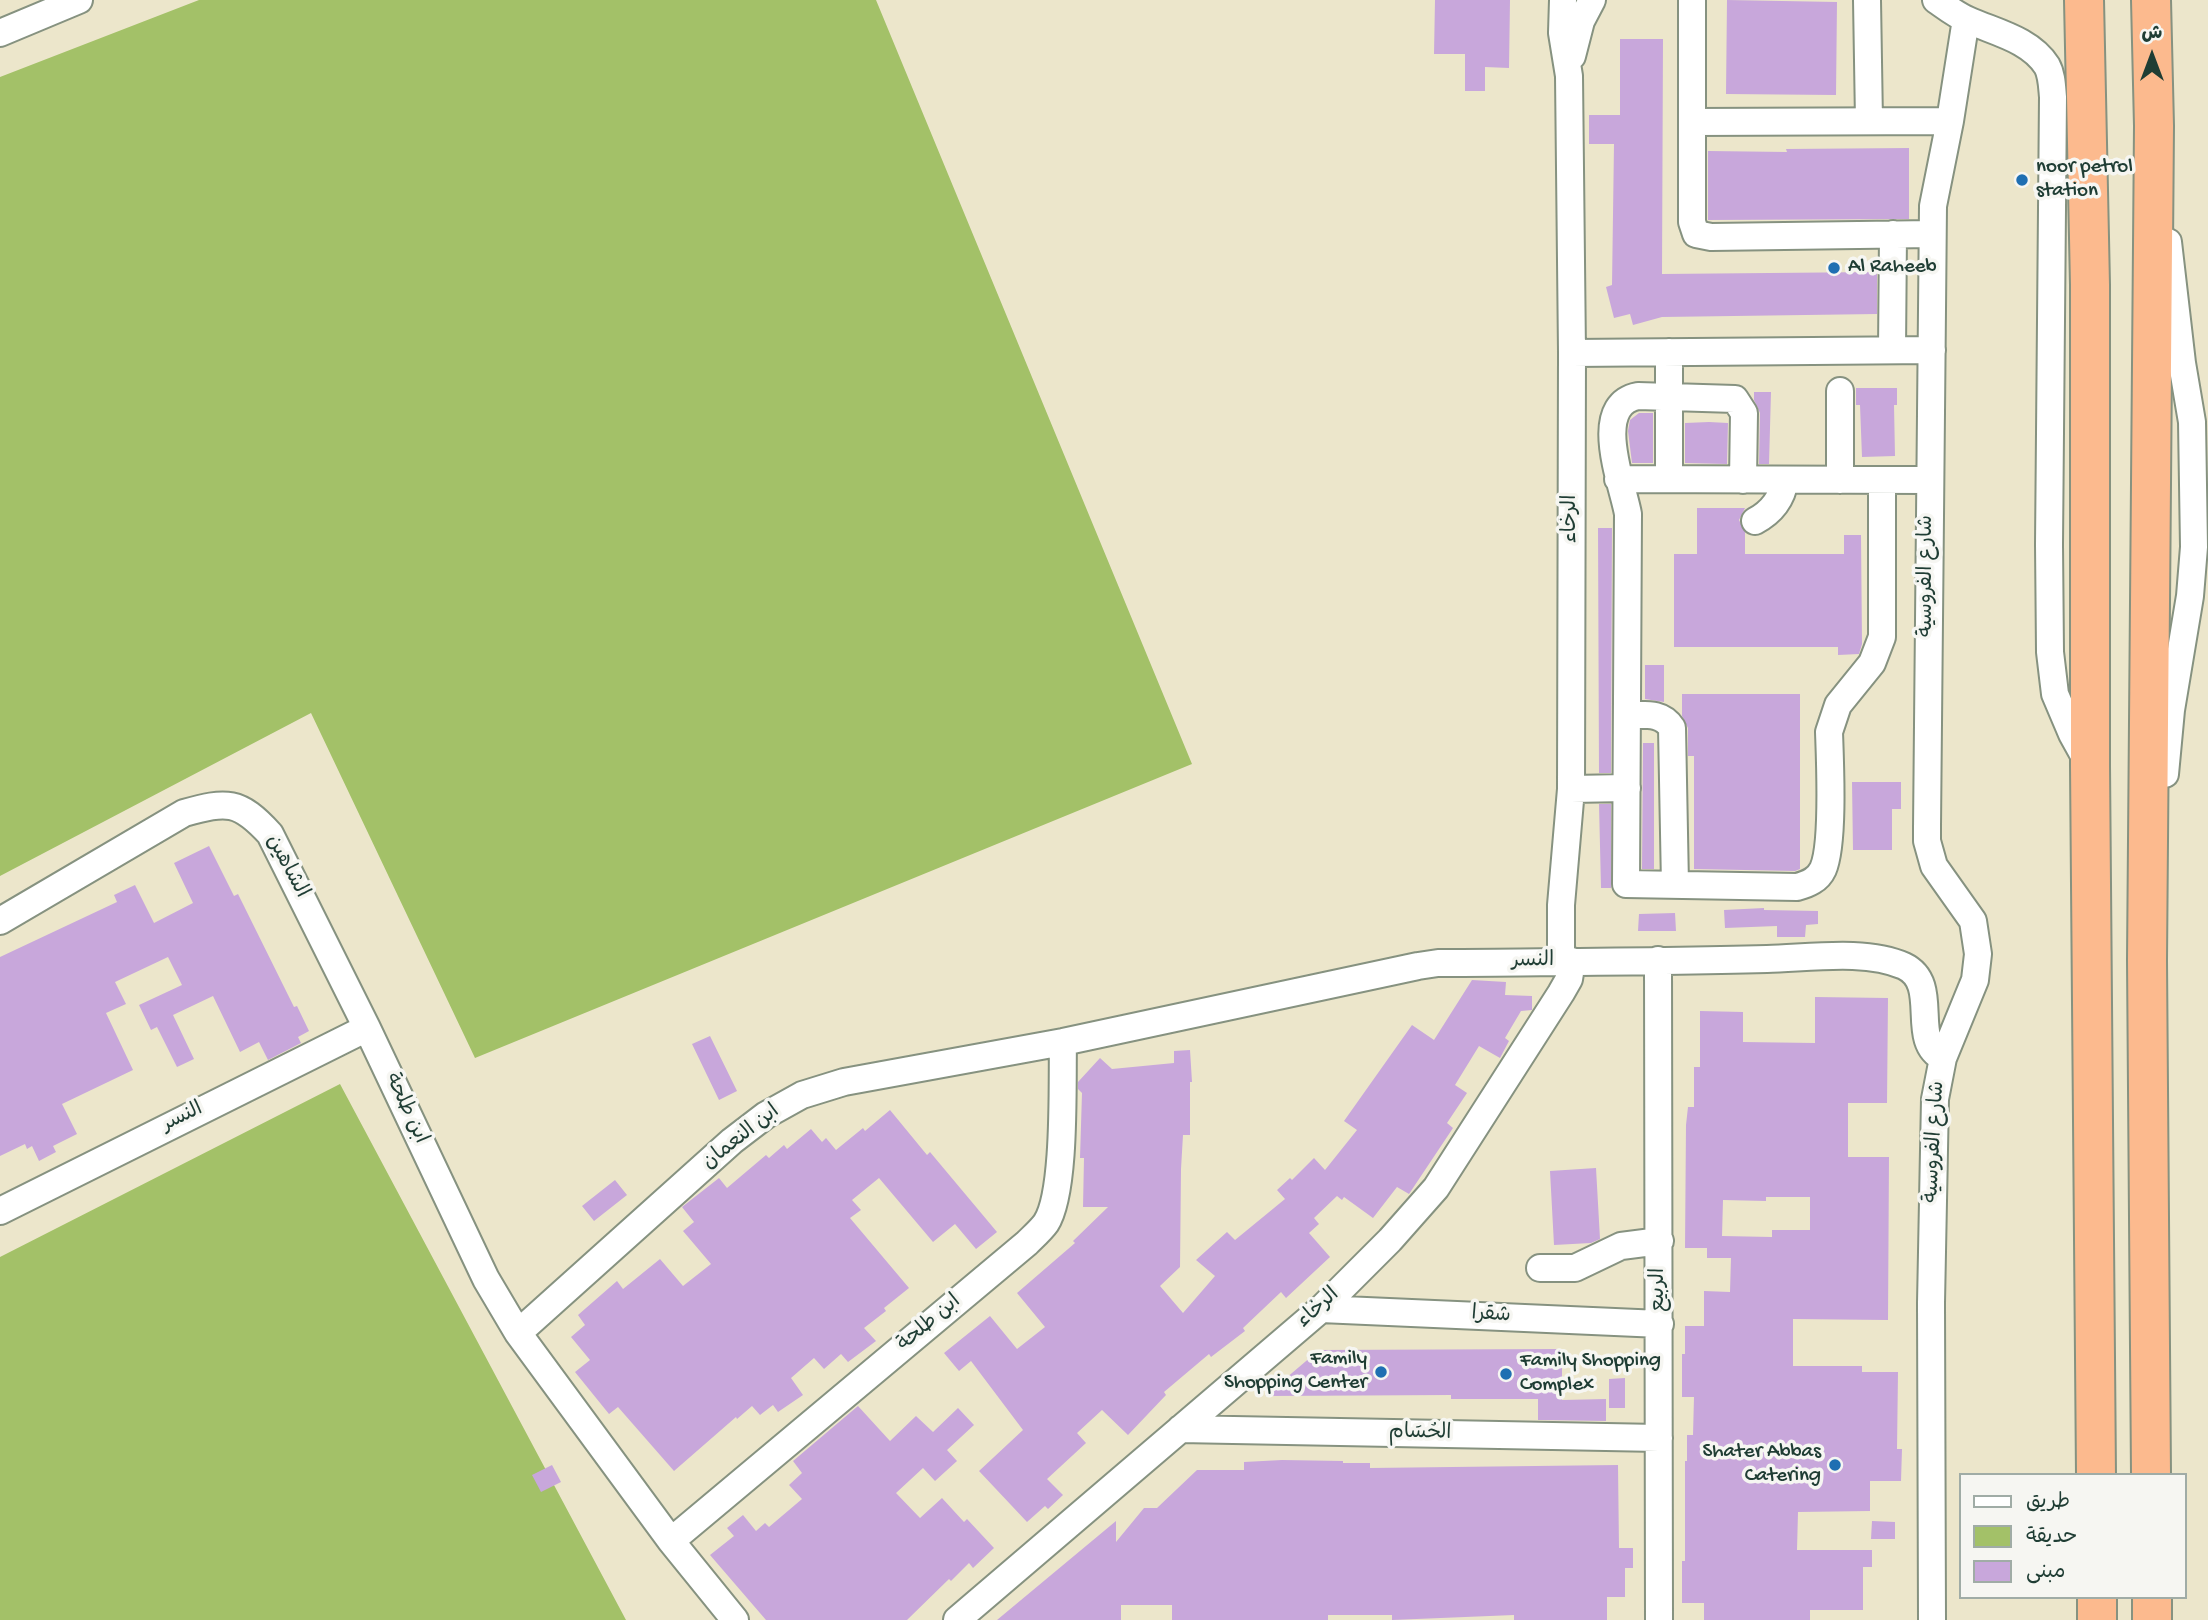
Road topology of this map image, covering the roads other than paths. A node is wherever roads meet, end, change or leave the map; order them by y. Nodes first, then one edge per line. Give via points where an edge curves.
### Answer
1 (79, 0) edge
2 (1563, 0) edge
3 (1592, 0) edge
4 (1692, 0) edge
5 (1867, 0) edge
6 (1936, 0) edge
7 (2084, 0) edge
8 (2151, 0) edge
9 (1966, 19) junction
10 (0, 33) edge
11 (1569, 75) junction
12 (1869, 121) junction
13 (1950, 121) junction
14 (1693, 122) junction
15 (2154, 126) junction
16 (1894, 234) junction
17 (1932, 234) junction
18 (1892, 350) junction
19 (1932, 350) junction
20 (1669, 352) junction
21 (1572, 353) junction
22 (1840, 391) dead end
23 (1670, 397) junction
24 (2194, 455) junction
25 (1618, 479) junction
26 (1669, 480) junction
27 (1743, 480) junction
28 (1785, 480) junction
29 (1840, 480) junction
30 (1882, 481) junction
31 (1929, 481) junction
32 (2208, 494) edge
33 (2208, 521) edge
34 (1755, 522) dead end
35 (2194, 547) junction
36 (1627, 715) junction
37 (2090, 766) junction
38 (1627, 788) junction
39 (1571, 789) junction
40 (1675, 885) junction
41 (0, 921) edge
42 (1658, 960) junction
43 (2147, 960) junction
44 (1566, 961) junction
45 (367, 1028) junction
46 (1063, 1042) junction
47 (1942, 1058) junction
48 (0, 1211) edge
49 (1660, 1241) junction
50 (1540, 1268) dead end
51 (1321, 1308) junction
52 (1660, 1324) junction
53 (518, 1333) junction
54 (1180, 1429) junction
55 (1659, 1438) junction
56 (2096, 1473) edge
57 (2151, 1473) edge
58 (671, 1541) junction
59 (2096, 1599) edge
60 (2152, 1599) edge
61 (735, 1620) edge
62 (957, 1620) edge
63 (1659, 1620) edge
64 (1932, 1620) edge
65 (2097, 1620) edge
66 (2152, 1620) edge

1 - 10 street
2 - 11 street, الرخاء via 1562,33
3 - 11 street, الرخاء via 1576,36
4 - 14 street
5 - 12 street
6 - 9 street
7 - 37 highway via 2090,285
8 - 15 highway
9 - 13 street, شارع الفروسية
9 - 37 street via 2018,41 2036,54 2047,66 2053,97 2050,652 2059,704
11 - 21 street, الرخاء
12 - 13 street
12 - 14 street
13 - 17 street, شارع الفروسية via 1936,184
14 - 16 street via 1692,222 1696,234
15 - 24 street
15 - 43 highway
16 - 17 street
16 - 18 street
17 - 19 street, شارع الفروسية
18 - 19 street
18 - 20 street
19 - 31 street, شارع الفروسية
20 - 21 street
20 - 23 street
21 - 39 street, الرخاء
22 - 29 street
23 - 25 street via 1631,397 1620,406 1614,420 1613,451
23 - 26 street
23 - 27 street via 1723,397 1740,403 1744,413
24 - 32 street
24 - 35 street
25 - 26 street
25 - 36 street via 1628,514
26 - 27 street
27 - 28 street
28 - 29 street
28 - 34 street via 1777,504
29 - 30 street
30 - 31 street
30 - 40 street via 1882,637 1872,663 1832,718 1824,868 1813,881 1797,887
31 - 47 street, شارع الفروسية via 1927,841 1941,879 1973,921 1978,954 1972,989
33 - 35 street
35 - 43 street via 2171,710
36 - 38 street
36 - 40 street via 1656,715 1672,728
37 - 56 highway
38 - 39 street
38 - 40 street via 1626,884
39 - 44 street, الرخاء via 1561,905
41 - 45 street, الشاهين via 184,813 231,804 253,815 270,834
42 - 44 street, النسر
42 - 47 street, النسر via 1871,957 1896,963 1919,981 1928,1042
42 - 49 street, الربيع
43 - 57 highway
44 - 46 street, النسر via 1438,963
44 - 51 street, الرخاء via 1569,979 1562,993 1436,1188
45 - 48 street, النسر
45 - 53 street, ابن طلحة via 486,1279
46 - 53 street, ابن النعمان via 844,1082 802,1095 732,1141
46 - 58 street, ابن طلحة via 1059,1181 1046,1224
47 - 64 street, شارع الفروسية via 1934,1119
49 - 50 street via 1620,1246 1574,1268
49 - 52 street, الربيع
51 - 52 street, شقرا
51 - 54 street, الرخاء
52 - 55 street, الربيع
53 - 58 street, ابن طلحة
54 - 55 street, الحُسَام
54 - 62 street, الرخاء
55 - 63 street, الربيع
58 - 61 street, ابن طلحة
59 - 65 highway
60 - 66 highway

